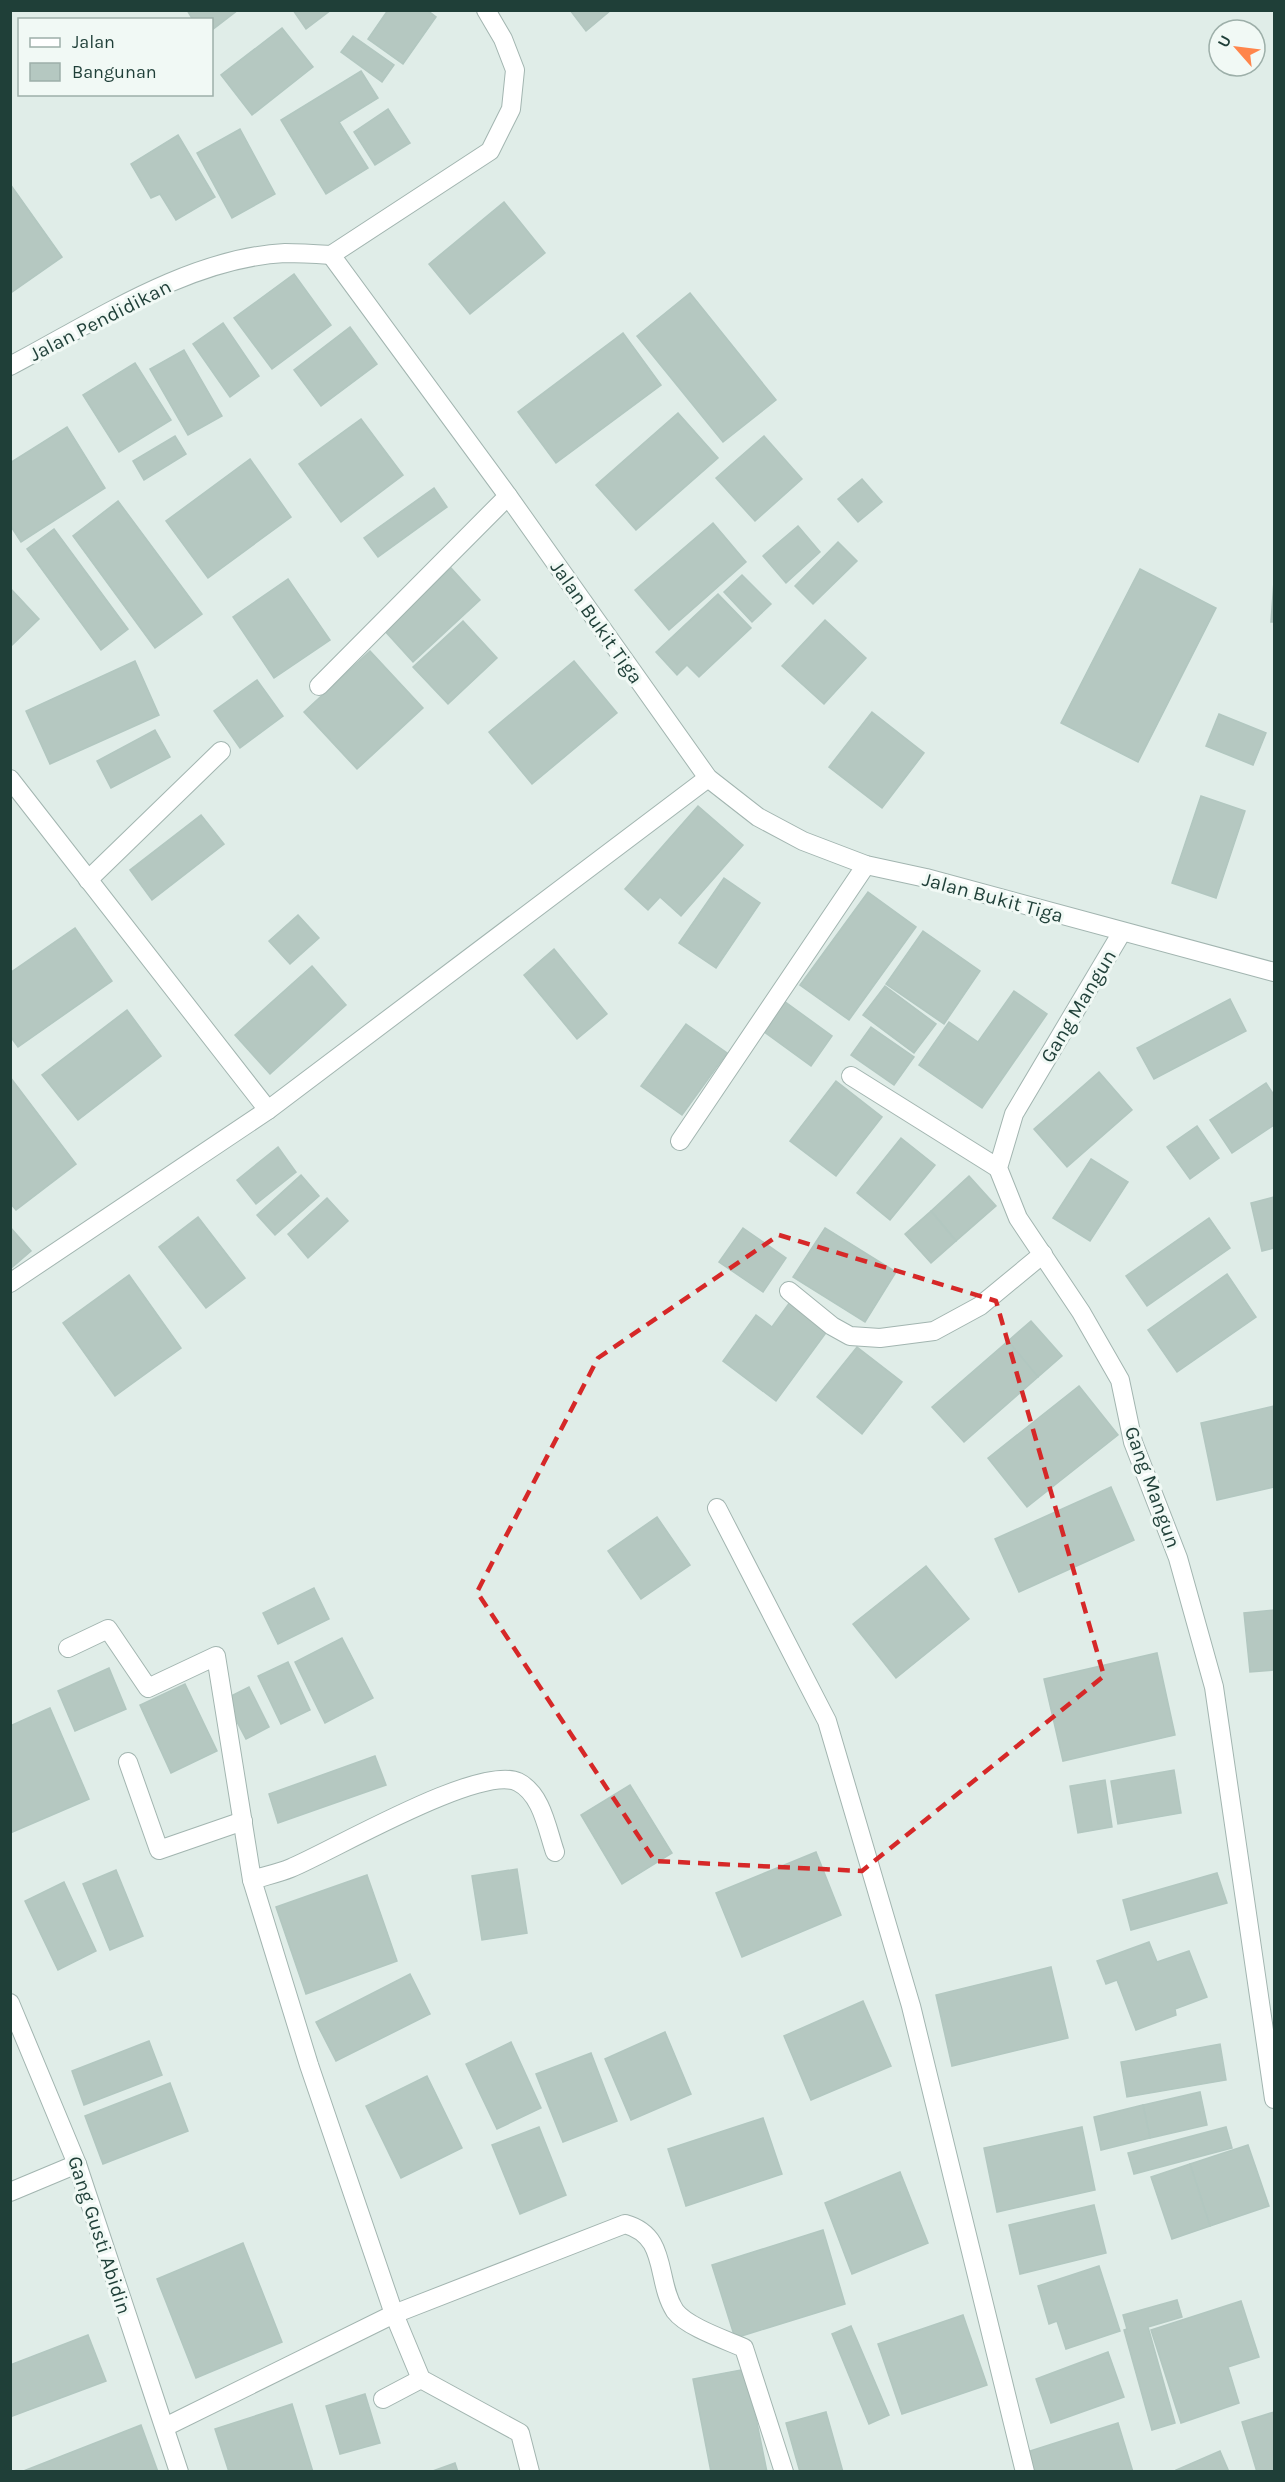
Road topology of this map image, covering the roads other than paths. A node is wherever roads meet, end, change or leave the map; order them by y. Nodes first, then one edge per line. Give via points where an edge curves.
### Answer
1 (486, 10) edge
2 (331, 255) junction
3 (10, 366) edge
4 (508, 496) junction
5 (319, 686) dead end
6 (221, 751) dead end
7 (708, 778) junction
8 (10, 780) edge
9 (866, 865) junction
10 (88, 880) junction
11 (1122, 932) junction
12 (1275, 972) edge
13 (851, 1076) dead end
14 (268, 1110) junction
15 (680, 1141) dead end
16 (998, 1168) junction
17 (1043, 1254) junction
18 (10, 1283) edge
19 (789, 1292) dead end
20 (717, 1508) dead end
21 (68, 1648) dead end
22 (128, 1762) dead end
23 (243, 1821) junction
24 (555, 1852) dead end
25 (252, 1880) junction
26 (10, 2003) edge
27 (1275, 2099) edge
28 (77, 2164) junction
29 (10, 2192) edge
30 (394, 2314) junction
31 (421, 2379) junction
32 (383, 2399) dead end
33 (165, 2427) junction
34 (179, 2472) edge
35 (530, 2472) edge
36 (784, 2472) edge
37 (1025, 2472) edge

1 - 2 street via 515,70 511,109 490,151
2 - 3 street, Jalan Pendidikan via 284,253 242,260 163,285
2 - 4 street, Jalan Bukit Tiga
4 - 5 street
4 - 7 street, Jalan Bukit Tiga
6 - 10 street
7 - 9 street, Jalan Bukit Tiga via 758,817 803,841
7 - 14 street
8 - 10 street
9 - 11 street, Jalan Bukit Tiga
9 - 15 street
10 - 14 street
11 - 12 street, Jalan Bukit Tiga
11 - 16 street, Gang Mangun via 1014,1114
13 - 16 street
14 - 18 street
16 - 17 street, Gang Mangun via 1018,1218
17 - 19 street via 980,1306 934,1331 880,1338 850,1336
17 - 27 street, Gang Mangun via 1120,1380 1133,1442 1178,1558 1208,1665
20 - 37 street via 827,1721 911,2006
21 - 23 street via 108,1629 148,1688 216,1656
22 - 23 street via 159,1850
23 - 25 street
24 - 25 street via 534,1793 517,1781 495,1780 441,1796 290,1868
25 - 30 street via 309,2065
26 - 28 street, Gang Gusti Abidin
28 - 29 street
28 - 33 street, Gang Gusti Abidin
30 - 31 street
30 - 33 street
30 - 36 street via 625,2224 640,2228 653,2242 676,2312 716,2337 744,2348
31 - 32 street
31 - 35 street via 520,2433
33 - 34 street, Gang Gusti Abidin

